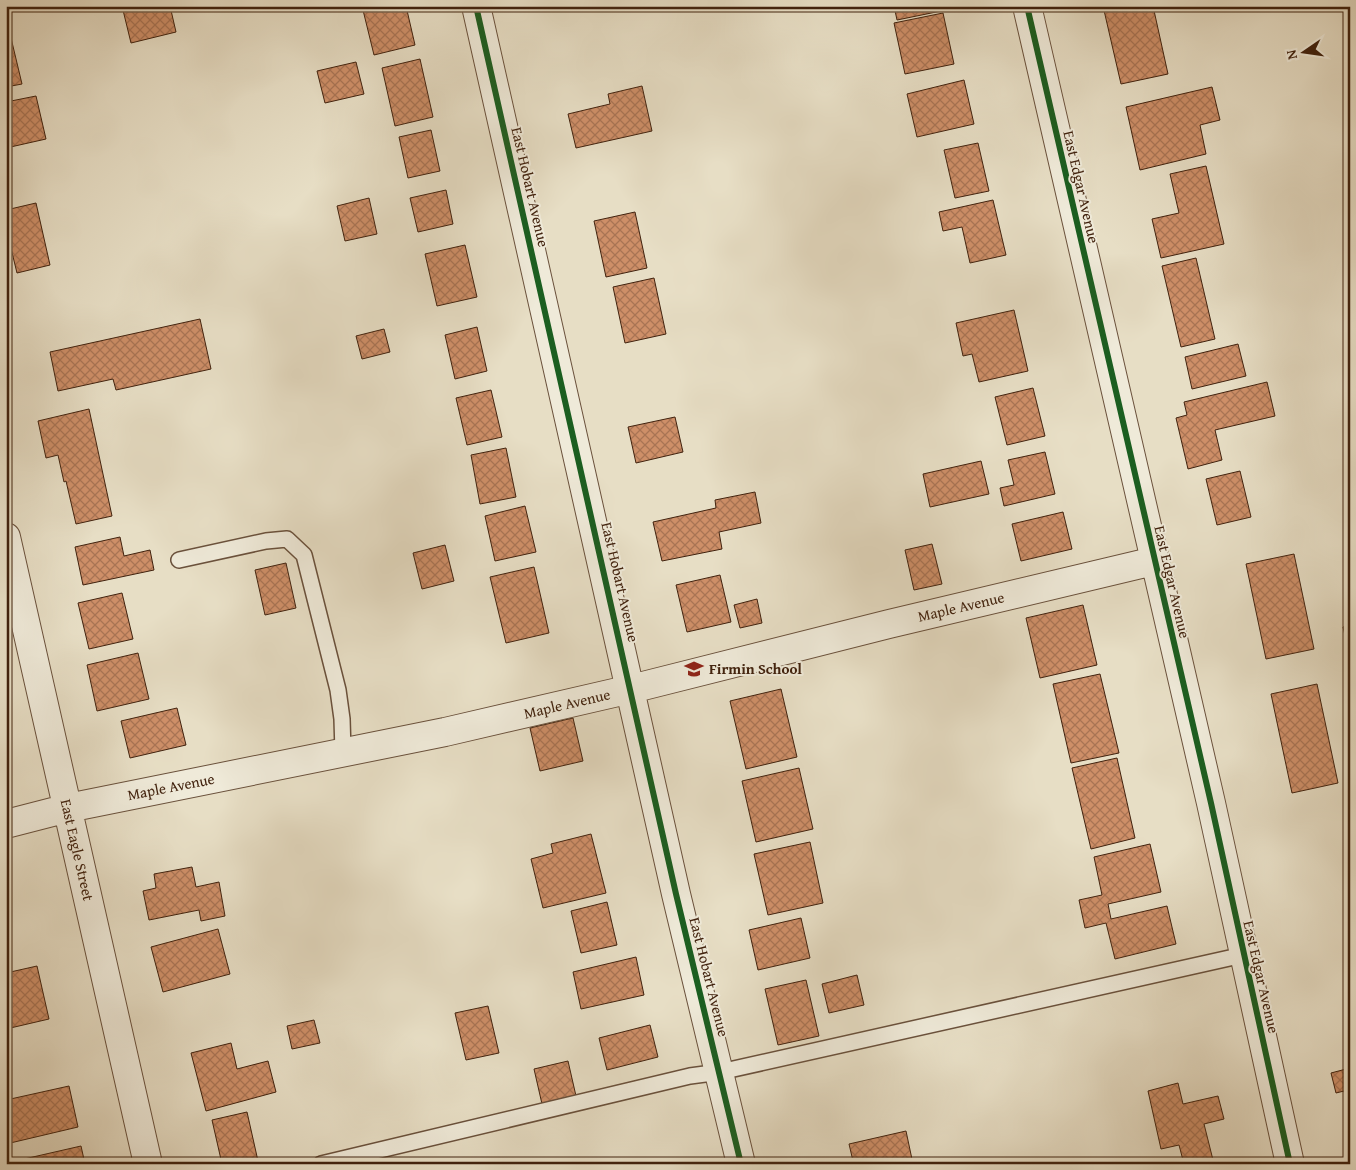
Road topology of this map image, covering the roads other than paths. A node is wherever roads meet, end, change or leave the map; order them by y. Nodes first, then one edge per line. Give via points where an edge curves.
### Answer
1 (476, 6) edge
2 (1027, 6) edge
3 (6, 537) edge
4 (179, 560) dead end
5 (1154, 561) junction
6 (631, 689) junction
7 (343, 752) junction
8 (68, 808) junction
9 (6, 824) edge
10 (1243, 955) junction
11 (720, 1072) junction
12 (148, 1164) edge
13 (321, 1164) edge
14 (741, 1164) edge
15 (1290, 1164) edge

1 - 6 street, East Hobart Avenue
2 - 5 street, East Edgar Avenue
3 - 8 street, East Eagle Street
4 - 7 lane via 287,538 304,555 338,690
5 - 6 street, Maple Avenue
5 - 10 street, East Edgar Avenue
6 - 7 street, Maple Avenue
6 - 11 street, East Hobart Avenue via 676,894
7 - 8 street, Maple Avenue
8 - 9 street, Maple Avenue
8 - 12 street, East Eagle Street
10 - 11 lane
10 - 15 street, East Edgar Avenue
11 - 13 lane via 690,1076
11 - 14 street, East Hobart Avenue

